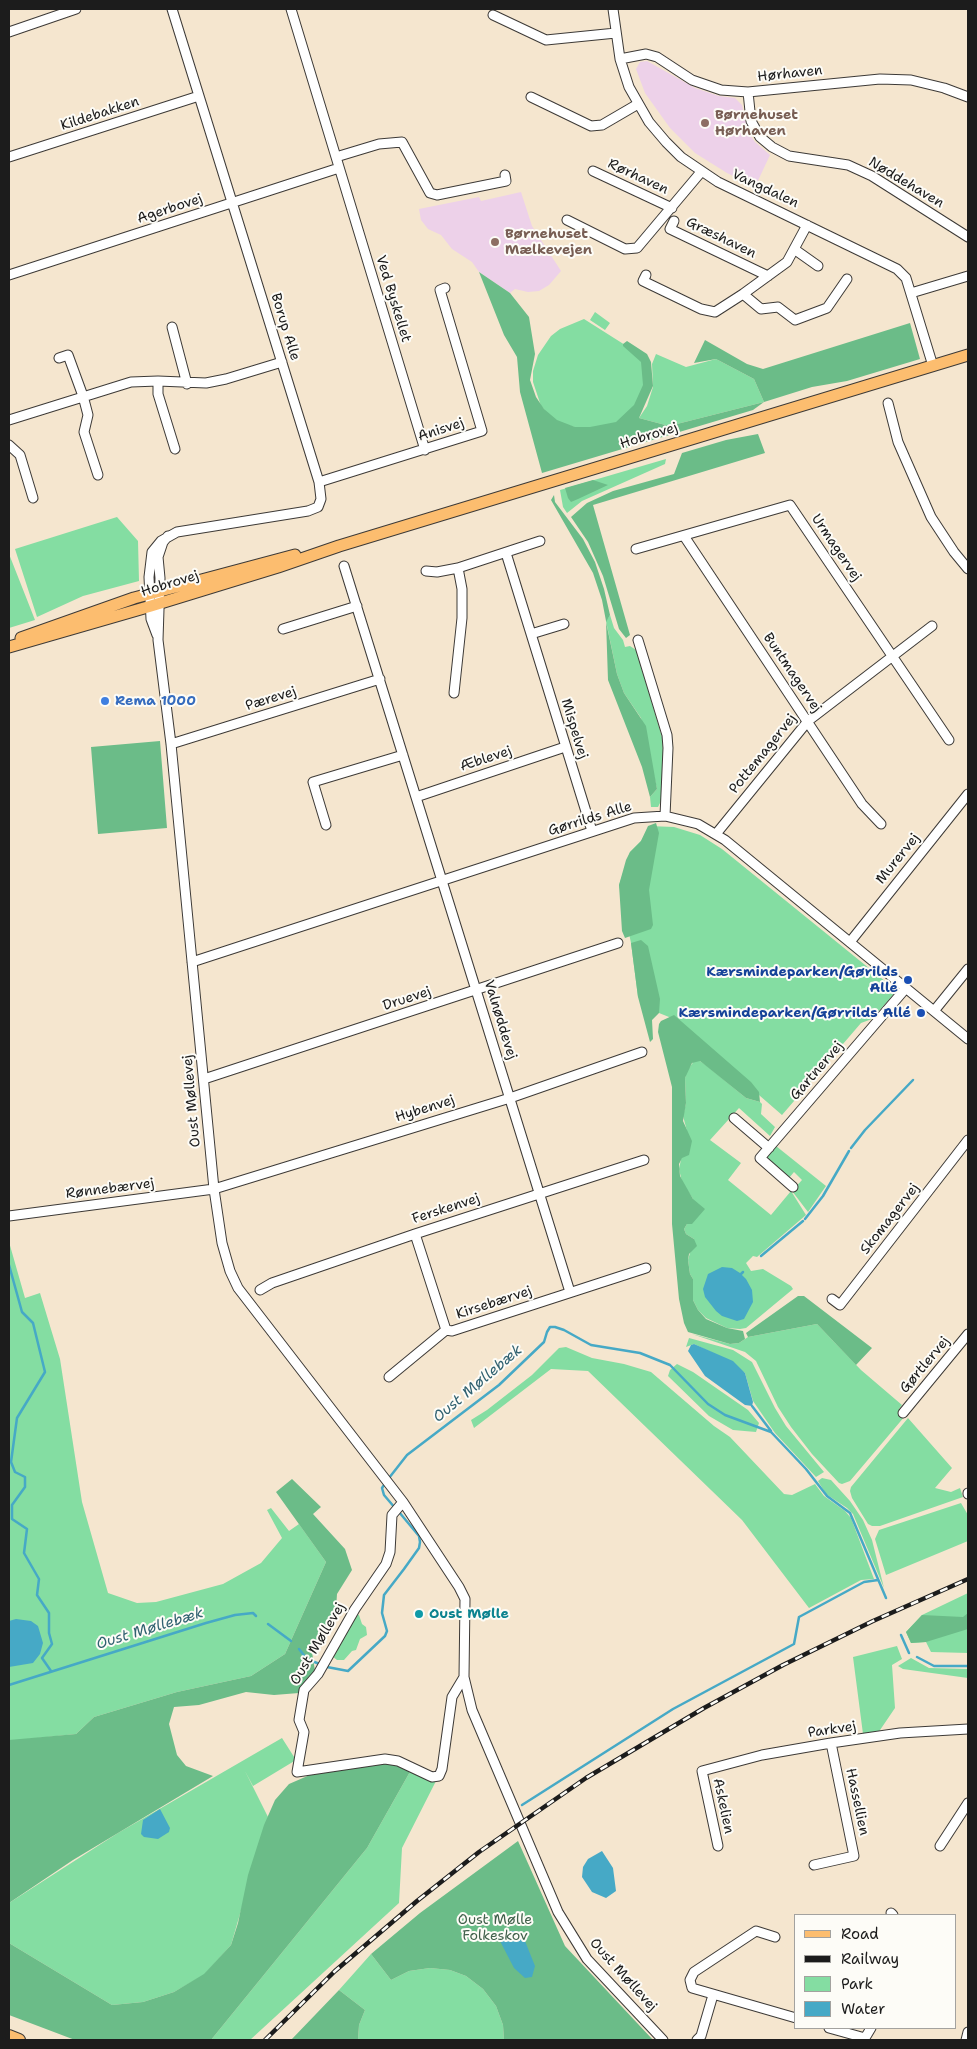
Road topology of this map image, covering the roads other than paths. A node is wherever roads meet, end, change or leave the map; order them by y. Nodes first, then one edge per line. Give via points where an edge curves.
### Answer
1 (76, 9) edge
2 (172, 9) edge
3 (290, 9) edge
4 (613, 9) edge
5 (493, 15) dead end
6 (9, 32) edge
7 (616, 33) junction
8 (620, 59) junction
9 (748, 92) junction
10 (199, 96) junction
11 (531, 97) dead end
12 (968, 97) edge
13 (638, 104) junction
14 (336, 157) junction
15 (9, 158) edge
16 (339, 168) junction
17 (593, 171) dead end
18 (701, 172) junction
19 (505, 175) dead end
20 (232, 203) junction
21 (672, 208) junction
22 (567, 220) dead end
23 (674, 221) dead end
24 (807, 224) junction
25 (968, 237) edge
26 (794, 249) junction
27 (818, 266) dead end
28 (9, 275) edge
29 (646, 275) dead end
30 (768, 276) junction
31 (968, 276) edge
32 (847, 279) dead end
33 (445, 288) dead end
34 (911, 293) junction
35 (743, 294) junction
36 (172, 327) dead end
37 (968, 356) edge
38 (59, 358) dead end
39 (282, 362) junction
40 (933, 366) junction
41 (158, 381) junction
42 (188, 384) junction
43 (83, 396) junction
44 (888, 403) dead end
45 (9, 420) edge
46 (9, 445) edge
47 (175, 449) dead end
48 (425, 450) junction
49 (98, 475) dead end
50 (319, 482) junction
51 (32, 498) dead end
52 (684, 536) junction
53 (540, 541) dead end
54 (339, 546) junction
55 (636, 549) dead end
56 (506, 553) junction
57 (344, 566) dead end
58 (458, 568) junction
59 (968, 569) edge
60 (426, 571) dead end
61 (155, 592) junction
62 (155, 605) junction
63 (357, 606) junction
64 (564, 624) dead end
65 (932, 626) dead end
66 (283, 629) dead end
67 (531, 634) junction
68 (638, 640) dead end
69 (9, 643) edge
70 (9, 647) edge
71 (892, 657) junction
72 (380, 679) junction
73 (454, 693) dead end
74 (808, 720) junction
75 (949, 740) dead end
76 (171, 744) junction
77 (565, 747) junction
78 (403, 755) junction
79 (968, 794) edge
80 (416, 797) junction
81 (666, 816) junction
82 (881, 824) dead end
83 (326, 825) dead end
84 (592, 831) junction
85 (716, 834) junction
86 (442, 880) junction
87 (850, 942) junction
88 (618, 944) dead end
89 (192, 962) junction
90 (968, 969) edge
91 (906, 988) junction
92 (477, 990) junction
93 (934, 1011) junction
94 (968, 1039) edge
95 (642, 1052) dead end
96 (204, 1078) junction
97 (510, 1098) junction
98 (734, 1118) dead end
99 (968, 1140) edge
100 (769, 1148) junction
101 (644, 1160) dead end
102 (793, 1187) dead end
103 (214, 1188) junction
104 (539, 1193) junction
105 (9, 1216) edge
106 (415, 1234) junction
107 (646, 1268) dead end
108 (260, 1290) dead end
109 (570, 1292) junction
110 (832, 1299) dead end
111 (446, 1330) junction
112 (968, 1334) edge
113 (389, 1377) dead end
114 (902, 1413) dead end
115 (403, 1502) junction
116 (464, 1677) junction
117 (968, 1729) edge
118 (831, 1743) junction
119 (702, 1771) joint
120 (968, 1803) edge
121 (718, 1846) dead end
122 (940, 1846) dead end
123 (814, 1865) dead end
124 (775, 1936) dead end
125 (713, 1995) junction
126 (794, 2017) edge
127 (833, 2029) edge
128 (870, 2029) edge
129 (968, 2032) edge
130 (9, 2036) edge
131 (19, 2040) edge
132 (663, 2040) edge
133 (697, 2040) edge
134 (966, 2040) edge

1 - 6 street
2 - 10 street, Borup Alle
3 - 14 street, Ved Byskellet
4 - 7 street, Vangdalen
5 - 7 street via 546,40
7 - 8 street, Vangdalen
8 - 9 street, Hørhaven via 646,54 657,57 692,80 720,90
8 - 13 street, Vangdalen
9 - 12 street, Hørhaven via 880,79 911,80
9 - 25 street, Nøddehaven via 751,121 760,138 772,147 789,156 848,164
10 - 15 street, Kildebakken
10 - 20 street, Borup Alle
11 - 13 street via 591,126 602,125
13 - 18 street, Vangdalen via 666,142
14 - 16 street, Ved Byskellet
14 - 19 street via 379,144 402,142 430,193 437,195 506,181
16 - 20 street, Agerbovej
16 - 48 street, Ved Byskellet
17 - 21 street, Rørhaven
18 - 21 street, Rørhaven
18 - 24 street, Vangdalen
20 - 28 street, Agerbovej
20 - 39 street, Borup Alle
21 - 22 street, Rørhaven via 642,245 632,250
23 - 30 street, Græshaven via 670,229
24 - 26 street
24 - 34 street, Vangdalen via 897,269 906,278
26 - 27 street
26 - 30 street via 787,262
29 - 35 street via 643,281 701,309 719,310
30 - 35 street
31 - 34 street
32 - 35 street via 827,308 795,320 778,307 761,309
33 - 48 street, Anisvej via 440,290 482,431
34 - 40 street, Vangdalen
36 - 42 street
37 - 40 main road, Hobrovej
38 - 43 street via 68,355
39 - 42 street via 226,379
39 - 50 street, Borup Alle
40 - 54 main road, Hobrovej
41 - 42 street
41 - 43 street via 131,382
41 - 47 street via 158,394
43 - 45 street
43 - 49 street via 88,415 84,432
44 - 59 street via 898,442 931,517
46 - 51 street via 20,455
48 - 50 street, Anisvej
50 - 61 street, Borup Alle via 320,503 313,510 168,536 162,542 158,557
52 - 55 street, Urmagervej
52 - 71 street, Urmagervej via 790,505
52 - 74 street, Buntmagervej
53 - 56 street
54 - 61 main road, Hobrovej via 275,559
54 - 62 main road, Hobrovej
56 - 58 street
56 - 67 street, Mispelvej
57 - 63 street, Valnøddevej
58 - 60 street
58 - 73 street via 462,618
61 - 62 street, Borup Alle
61 - 69 main road, Hobrovej
62 - 70 main road, Hobrovej
62 - 76 street, Oust Møllevej via 152,619 158,640
63 - 66 street
63 - 72 street, Valnøddevej
64 - 67 street
65 - 71 street, Pottemagervej
67 - 77 street, Mispelvej
68 - 81 street via 667,734
71 - 74 street, Pottemagervej
71 - 75 street, Urmagervej
72 - 76 street, Pærevej
72 - 78 street, Valnøddevej
74 - 82 street, Buntmagervej via 862,804
74 - 85 street, Pottemagervej
76 - 89 street, Oust Møllevej
77 - 80 street, Æblevej
77 - 84 street, Mispelvej
78 - 80 street, Valnøddevej
78 - 83 street via 313,782
79 - 87 street, Murervej
80 - 86 street, Valnøddevej
81 - 84 street, Gørrilds Alle via 634,818
81 - 85 street, Gørrilds Alle via 698,824
84 - 86 street, Gørrilds Alle
85 - 87 street, Gørrilds Alle
86 - 89 street, Gørrilds Alle
86 - 92 street, Valnøddevej
87 - 91 street, Gørrilds Alle
88 - 92 street, Druevej
89 - 96 street, Oust Møllevej
90 - 93 street
91 - 93 street, Gørrilds Alle
91 - 100 street, Gartnervej
92 - 96 street, Druevej
92 - 97 street, Valnøddevej
93 - 94 street, Gørrilds Alle
95 - 97 street, Hybenvej
96 - 103 street, Oust Møllevej
97 - 103 street, Hybenvej
97 - 104 street, Valnøddevej
98 - 100 street
99 - 110 street, Skomagervej via 840,1305
100 - 102 street via 760,1158
101 - 104 street, Ferskenvej
103 - 105 street, Rønnebærvej
103 - 115 street, Oust Møllevej via 222,1244 238,1288
104 - 106 street, Ferskenvej
104 - 109 street, Valnøddevej
106 - 108 street, Ferskenvej via 272,1283
106 - 111 street, Kirsebærvej
107 - 109 street, Kirsebærvej
109 - 111 street, Kirsebærvej via 452,1332
111 - 113 street
112 - 114 street, Gørtlervej
115 - 116 street, Oust Møllevej via 465,1599
115 - 116 street, Oust Møllevej via 392,1515 390,1552 386,1564 302,1697 299,1720 304,1732 297,1772 385,1759 398,1761 432,1777 439,1776 452,1697
116 - 132 street, Oust Møllevej via 472,1710 558,1912 587,1959
117 - 118 street, Parkvej via 900,1733
118 - 119 street, Parkvej via 762,1755
118 - 123 street, Hassellien via 854,1856
119 - 121 street, Askelien
120 - 122 street
124 - 125 street via 756,1932 694,1972 690,1980 692,1988
125 - 126 street
125 - 133 street
127 - 128 street via 865,2038
129 - 134 street
130 - 131 highway

